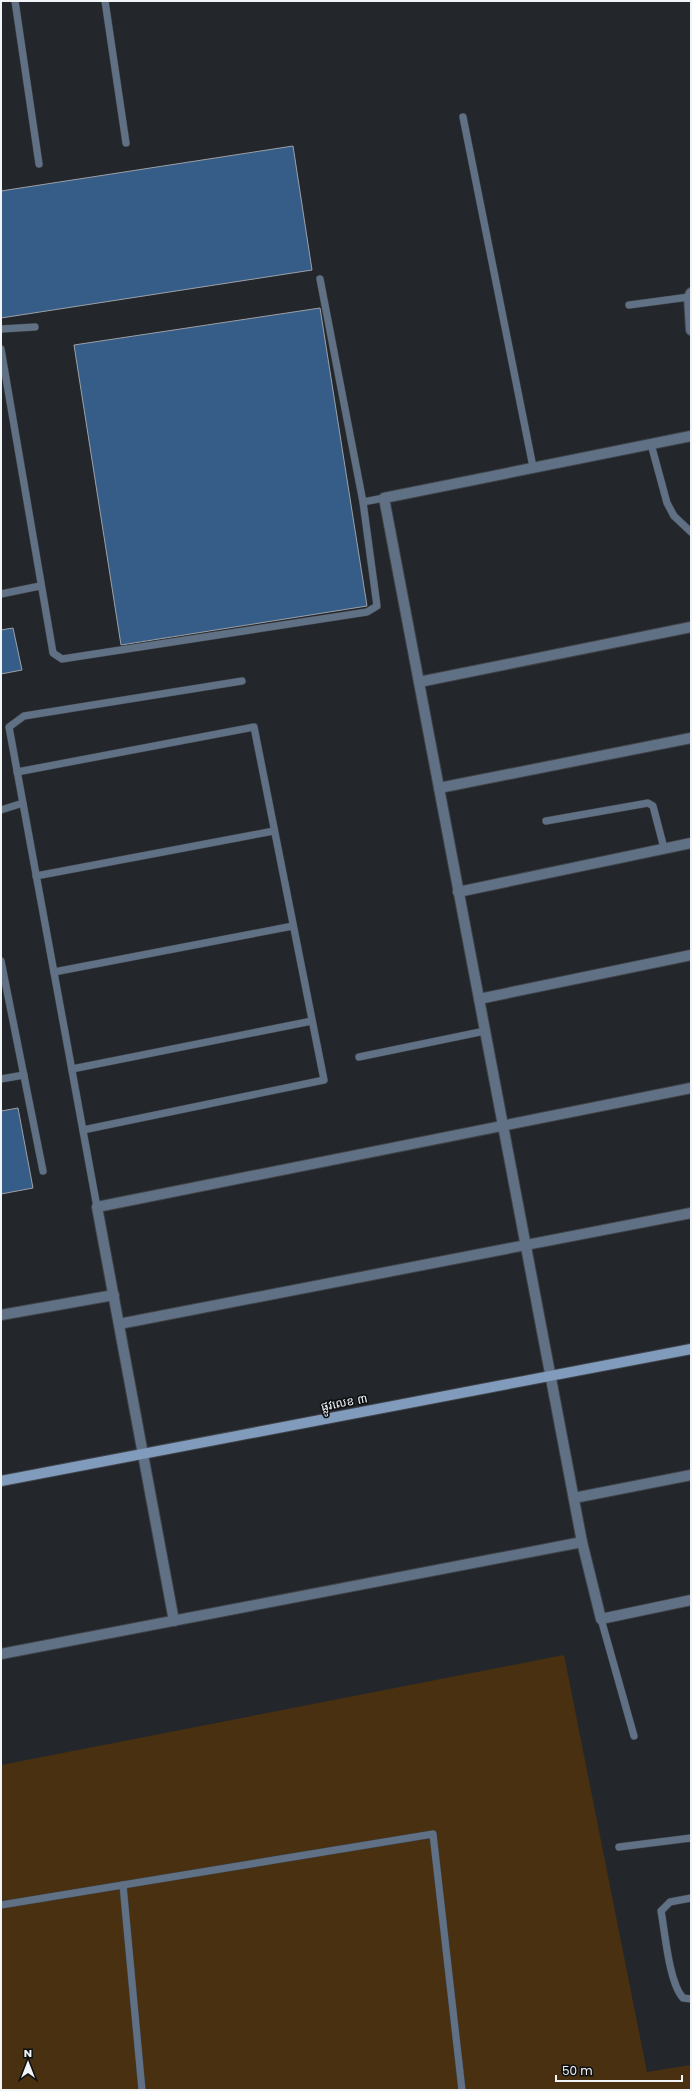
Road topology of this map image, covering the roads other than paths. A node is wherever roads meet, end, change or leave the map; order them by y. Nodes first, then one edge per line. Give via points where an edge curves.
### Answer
1 (15, 1) edge
2 (105, 1) edge
3 (463, 117) dead end
4 (126, 143) dead end
5 (39, 164) dead end
6 (320, 279) dead end
7 (690, 295) edge
8 (629, 305) dead end
9 (35, 327) dead end
10 (1, 329) edge
11 (691, 330) edge
12 (1, 349) edge
13 (691, 436) edge
14 (651, 444) junction
15 (533, 467) junction
16 (384, 498) junction
17 (363, 502) junction
18 (691, 532) edge
19 (40, 586) junction
20 (1, 594) edge
21 (691, 627) edge
22 (242, 682) dead end
23 (419, 682) junction
24 (691, 738) edge
25 (17, 772) junction
26 (439, 788) junction
27 (23, 803) junction
28 (1, 810) edge
29 (546, 821) dead end
30 (274, 831) junction
31 (691, 842) edge
32 (664, 848) junction
33 (36, 876) junction
34 (458, 892) junction
35 (293, 926) junction
36 (691, 955) edge
37 (1, 961) edge
38 (54, 972) junction
39 (479, 1000) junction
40 (312, 1021) junction
41 (485, 1031) junction
42 (359, 1057) dead end
43 (72, 1070) junction
44 (24, 1075) junction
45 (1, 1079) edge
46 (691, 1088) edge
47 (503, 1125) junction
48 (83, 1130) junction
49 (43, 1171) dead end
50 (97, 1207) junction
51 (691, 1213) edge
52 (526, 1245) junction
53 (114, 1295) junction
54 (1, 1315) edge
55 (119, 1324) junction
56 (691, 1349) edge
57 (550, 1376) junction
58 (143, 1454) junction
59 (691, 1475) edge
60 (1, 1481) edge
61 (574, 1498) junction
62 (582, 1542) junction
63 (691, 1600) edge
64 (601, 1619) junction
65 (174, 1621) junction
66 (1, 1654) edge
67 (634, 1736) dead end
68 (691, 1838) edge
69 (619, 1847) dead end
70 (123, 1885) junction
71 (691, 1898) edge
72 (1, 1905) edge
73 (691, 1999) edge
74 (142, 2090) edge
75 (462, 2090) edge

1 - 5 lane
2 - 4 lane
3 - 15 lane
6 - 17 lane
7 - 8 lane
7 - 11 street
9 - 10 lane
12 - 19 lane
13 - 14 street
14 - 15 street
14 - 18 lane via 667,503 674,516
15 - 16 street
16 - 17 lane
16 - 23 street
17 - 19 lane via 377,606 367,612 62,659 53,653
19 - 20 lane
21 - 23 street
22 - 25 lane via 24,716 9,727
23 - 26 street
24 - 26 street
25 - 27 lane
25 - 30 lane via 254,727
26 - 34 street
27 - 28 lane
27 - 33 lane
29 - 32 lane via 648,803 653,806
30 - 33 lane
30 - 35 lane
31 - 32 street
32 - 34 street
33 - 38 lane
34 - 39 street
35 - 38 lane
35 - 40 lane
36 - 39 street
37 - 44 lane
38 - 43 lane
39 - 41 street
40 - 43 lane
40 - 48 lane via 324,1080
41 - 42 lane
41 - 47 street
43 - 48 lane
44 - 45 lane
44 - 49 lane
46 - 47 street
47 - 50 street
47 - 52 street
48 - 50 lane
50 - 53 street
51 - 52 street
52 - 55 street
52 - 57 street
53 - 54 street
53 - 55 street
55 - 58 street
56 - 57 street, ផ្លូវលេខ ៣
57 - 58 street, ផ្លូវលេខ ៣
57 - 61 street
58 - 60 street, ផ្លូវលេខ ៣
58 - 65 street
59 - 61 street
61 - 62 street
62 - 64 street
62 - 65 street
63 - 64 street
64 - 67 lane
65 - 66 street
68 - 69 lane
70 - 72 lane
70 - 74 lane
70 - 75 lane via 433,1834
71 - 73 lane via 670,1902 661,1911 673,1978 682,1998

